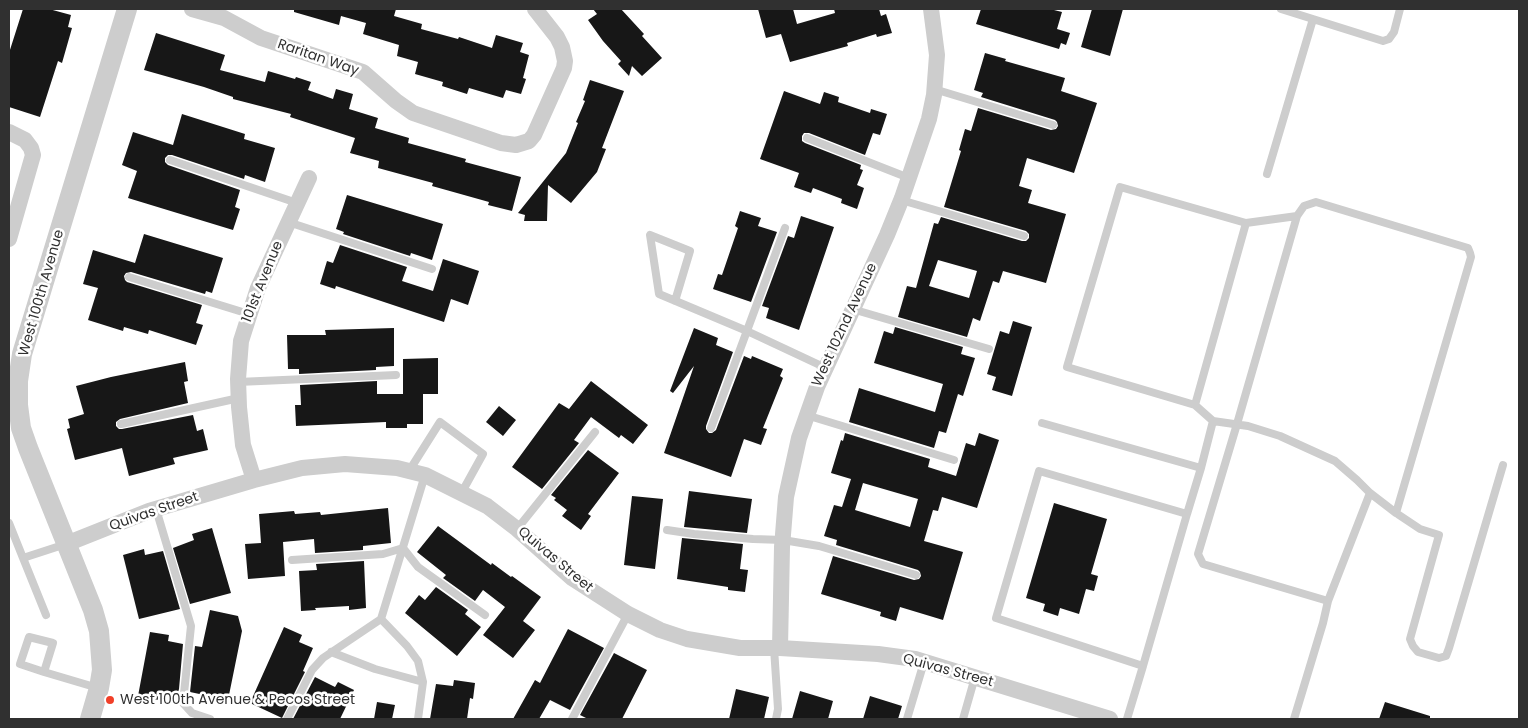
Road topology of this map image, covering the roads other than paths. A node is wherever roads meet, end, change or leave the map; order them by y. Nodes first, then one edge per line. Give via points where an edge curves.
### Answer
1 (127, 9) edge
2 (192, 9) edge
3 (535, 9) edge
4 (931, 9) edge
5 (1281, 9) edge
6 (1400, 9) edge
7 (226, 14) edge
8 (1313, 20) junction
9 (934, 89) junction
10 (1054, 126) dead end
11 (9, 132) edge
12 (807, 138) dead end
13 (170, 160) dead end
14 (1267, 174) dead end
15 (309, 178) dead end
16 (909, 178) junction
17 (901, 200) junction
18 (297, 203) junction
19 (1297, 216) junction
20 (288, 222) junction
21 (1246, 224) junction
22 (785, 228) dead end
23 (1024, 236) dead end
24 (9, 239) edge
25 (432, 268) dead end
26 (130, 277) dead end
27 (675, 301) junction
28 (852, 309) junction
29 (249, 314) junction
30 (746, 331) junction
31 (989, 349) dead end
32 (826, 368) junction
33 (396, 375) dead end
34 (238, 390) junction
35 (1195, 405) junction
36 (806, 415) junction
37 (1213, 421) junction
38 (1042, 423) dead end
39 (120, 424) dead end
40 (1237, 424) junction
41 (711, 428) dead end
42 (595, 432) dead end
43 (954, 460) dead end
44 (1503, 465) dead end
45 (1201, 468) junction
46 (417, 473) junction
47 (254, 480) junction
48 (462, 492) junction
49 (1370, 493) junction
50 (156, 509) junction
51 (1396, 513) junction
52 (1186, 514) junction
53 (9, 523) edge
54 (517, 529) junction
55 (667, 530) dead end
56 (783, 540) junction
57 (66, 544) junction
58 (403, 548) junction
59 (22, 558) junction
60 (292, 560) dead end
61 (916, 575) dead end
62 (1328, 601) junction
63 (628, 614) junction
64 (46, 615) dead end
65 (484, 615) dead end
66 (381, 619) junction
67 (777, 648) junction
68 (331, 652) junction
69 (924, 662) junction
70 (1142, 666) junction
71 (44, 672) junction
72 (975, 677) junction
73 (423, 682) junction
74 (100, 688) junction
75 (90, 719) edge
76 (210, 719) edge
77 (287, 719) edge
78 (418, 719) edge
79 (572, 719) edge
80 (776, 719) edge
81 (907, 719) edge
82 (963, 719) edge
83 (1110, 719) edge
84 (1127, 719) edge
85 (1294, 719) edge

1 - 57 street, West 100th Avenue via 22,354 18,382 21,428
2 - 7 street, Raritan Way
3 - 7 street, Raritan Way via 557,37 565,61 534,136 522,144 501,142 414,113 363,72 261,38
4 - 9 street, West 102nd Avenue via 937,55
5 - 8 lane
6 - 8 lane via 1394,32 1389,39 1382,41
8 - 14 lane
9 - 10 lane
9 - 16 street, West 102nd Avenue via 929,119
11 - 24 street via 25,140 33,155
12 - 16 lane
13 - 18 lane
15 - 18 street, 101st Avenue
16 - 17 street, West 102nd Avenue
17 - 23 lane
17 - 28 street, West 102nd Avenue
18 - 20 street, 101st Avenue
19 - 21 lane
19 - 40 lane
19 - 51 lane via 1304,206 1316,202 1468,248 1470,253
20 - 25 lane
20 - 29 street, 101st Avenue
21 - 35 lane
21 - 35 lane via 1120,187 1067,367
22 - 30 lane
26 - 29 lane
27 - 27 lane via 690,251 650,235 659,294
27 - 30 lane
28 - 31 lane
28 - 32 street, West 102nd Avenue
29 - 34 street, 101st Avenue via 241,341
30 - 32 lane
30 - 41 lane
32 - 36 street, West 102nd Avenue
33 - 34 lane
34 - 39 lane
34 - 47 street, 101st Avenue via 243,445
35 - 37 lane
36 - 43 lane
36 - 56 street, West 102nd Avenue via 786,497
37 - 40 lane
37 - 45 lane
38 - 45 lane
40 - 49 lane via 1280,436 1335,461
40 - 62 lane via 1198,554 1199,560 1202,564
42 - 54 lane
44 - 51 lane via 1446,656 1439,658 1418,652 1410,639 1439,535 1420,529
45 - 52 lane
46 - 47 street, Quivas Street via 345,464 322,465
46 - 48 street, Quivas Street
46 - 48 lane via 440,422 483,454
46 - 58 lane
47 - 50 street, Quivas Street
48 - 54 street, Quivas Street
49 - 51 lane
49 - 62 lane
50 - 57 street, Quivas Street
50 - 76 lane via 191,626 183,703 192,713
52 - 70 lane
52 - 70 lane via 1039,471 1001,600 996,618
53 - 59 lane
54 - 63 street, Quivas Street via 572,578
55 - 56 lane
56 - 61 lane via 818,546
56 - 67 street, West 102nd Avenue
57 - 59 lane
57 - 74 street, West 100th Avenue via 100,631
58 - 60 lane via 383,554
58 - 65 lane via 418,567
58 - 66 lane
59 - 64 lane
62 - 85 lane
63 - 67 street, Quivas Street via 688,639 740,648
63 - 79 lane
66 - 68 lane
66 - 73 lane via 418,661
67 - 69 street, Quivas Street via 878,654
67 - 80 lane
68 - 73 lane via 375,669
68 - 77 lane via 312,670
69 - 72 street, Quivas Street
69 - 81 lane
70 - 84 lane
71 - 71 lane via 20,664 29,637 53,643
71 - 74 lane
72 - 82 lane
72 - 83 street, Quivas Street
73 - 78 lane
74 - 75 street, West 100th Avenue

